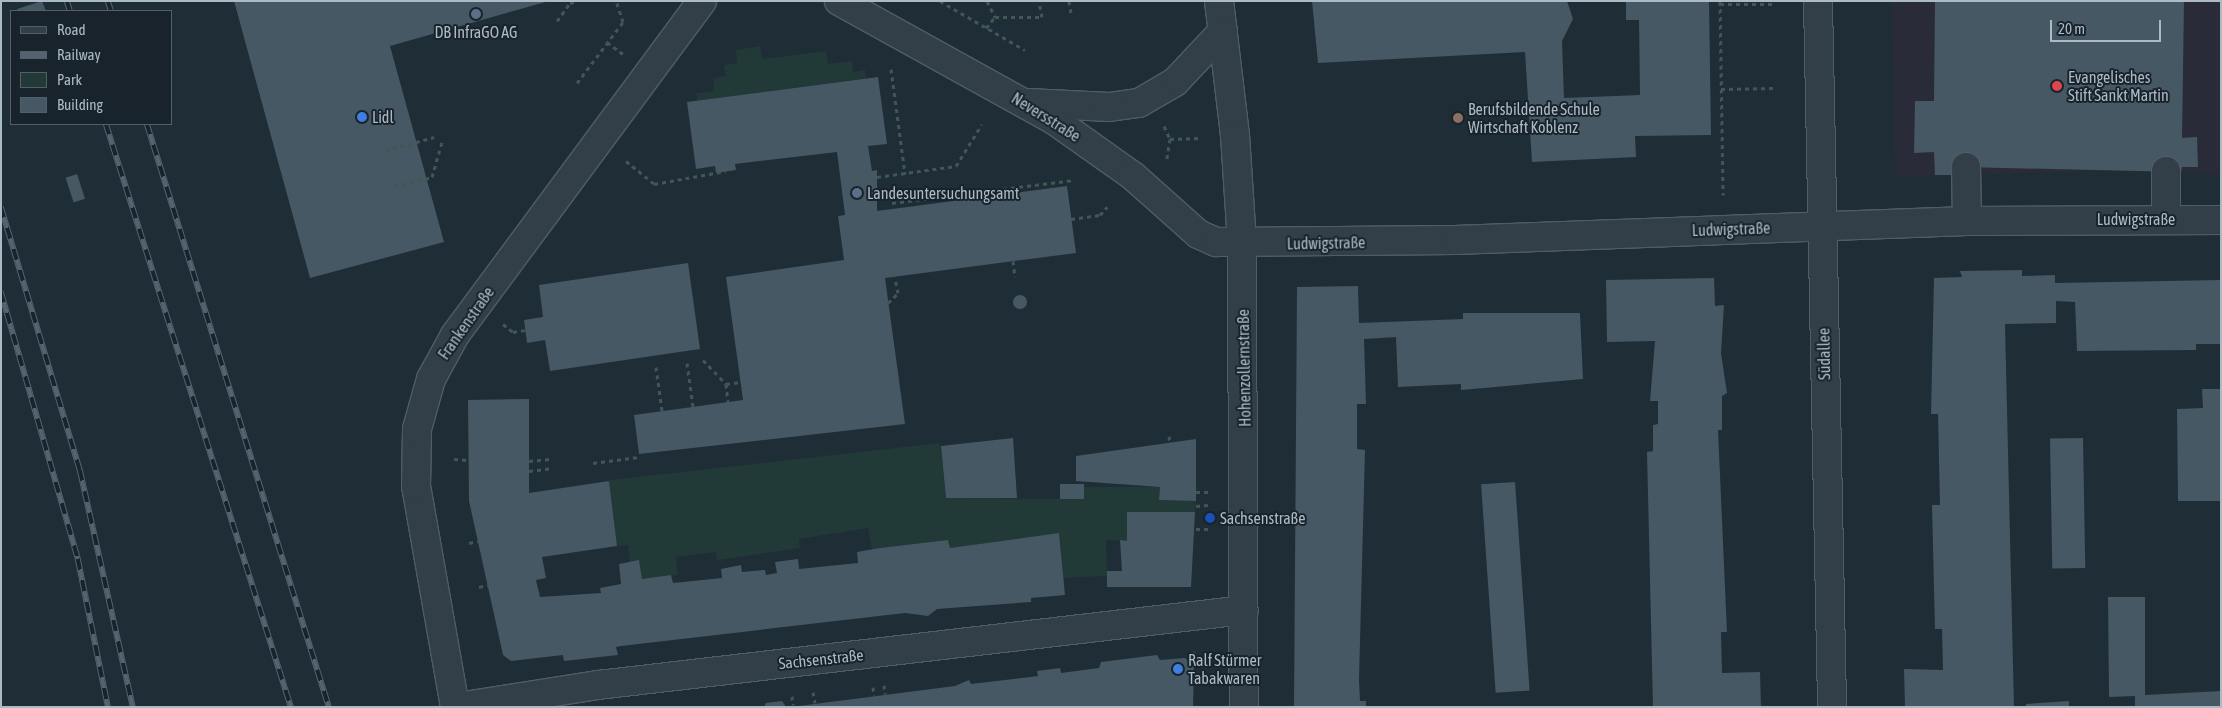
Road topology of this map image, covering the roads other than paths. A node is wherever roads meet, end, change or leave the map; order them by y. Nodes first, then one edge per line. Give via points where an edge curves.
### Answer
1 (702, 1) edge
2 (839, 1) edge
3 (1219, 1) edge
4 (1818, 1) edge
5 (1223, 31) junction
6 (1025, 103) junction
7 (1966, 167) dead end
8 (2166, 171) dead end
9 (2166, 218) junction
10 (2221, 220) edge
11 (1967, 221) junction
12 (1820, 226) junction
13 (1242, 244) junction
14 (1244, 610) junction
15 (455, 707) edge
16 (459, 707) edge
17 (1244, 707) edge
18 (1832, 707) edge

1 - 15 street, Frankenstraße via 455,335 431,379 417,429 416,486
2 - 6 street, Neversstraße
3 - 5 street, Hohenzollernstraße
4 - 12 street, Südallee
5 - 6 street via 1180,79 1139,103 1109,107
5 - 13 street, Hohenzollernstraße
6 - 13 street, Neversstraße via 1114,162 1198,234 1216,242
7 - 11 street
8 - 9 street
9 - 10 street, Ludwigstraße
9 - 11 street, Ludwigstraße
11 - 12 street, Ludwigstraße
12 - 13 street, Ludwigstraße
12 - 18 street, Südallee
13 - 14 street, Hohenzollernstraße
14 - 16 street, Sachsenstraße via 598,684
14 - 17 street, Hohenzollernstraße

